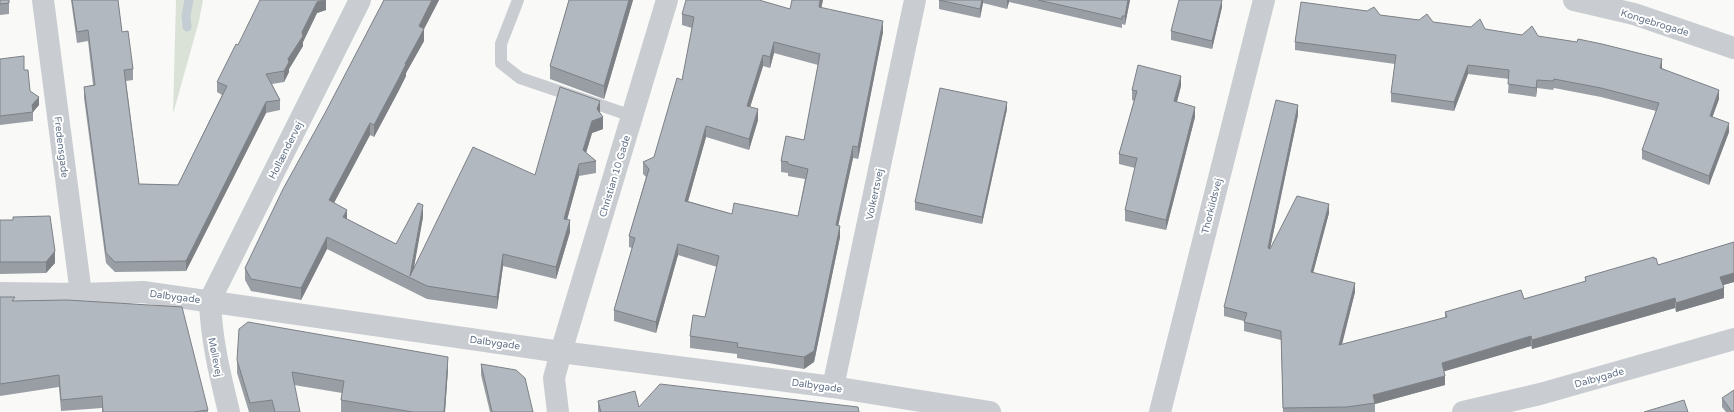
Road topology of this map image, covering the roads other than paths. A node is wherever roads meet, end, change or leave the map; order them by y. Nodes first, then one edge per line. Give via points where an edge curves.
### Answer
1 (43, 0) edge
2 (360, 0) edge
3 (518, 0) edge
4 (667, 0) edge
5 (915, 0) edge
6 (1264, 0) edge
7 (1574, 0) edge
8 (1734, 48) edge
9 (632, 116) junction
10 (0, 293) edge
11 (81, 294) junction
12 (210, 300) junction
13 (1734, 339) edge
14 (561, 352) junction
15 (833, 387) junction
16 (229, 412) edge
17 (558, 412) edge
18 (988, 412) edge
19 (1160, 412) edge
20 (1463, 412) edge

1 - 11 street, Fredensgade
2 - 12 street, Hollændervej
3 - 9 lane via 501,44 501,63 520,78
4 - 9 street, Christian 10 Gade
5 - 15 street, Volkertsvej
6 - 19 street, Thorkildsvej
7 - 8 street, Kongebrogade via 1634,14
9 - 14 street, Christian 10 Gade
10 - 11 street, Dalbygade
11 - 12 street, Dalbygade via 144,292
12 - 14 street, Dalbygade
12 - 16 street, Møllevej via 210,326
13 - 20 street, Dalbygade via 1540,394
14 - 15 street, Dalbygade
14 - 17 street, Christian 10 Gade via 554,378
15 - 18 street, Dalbygade

